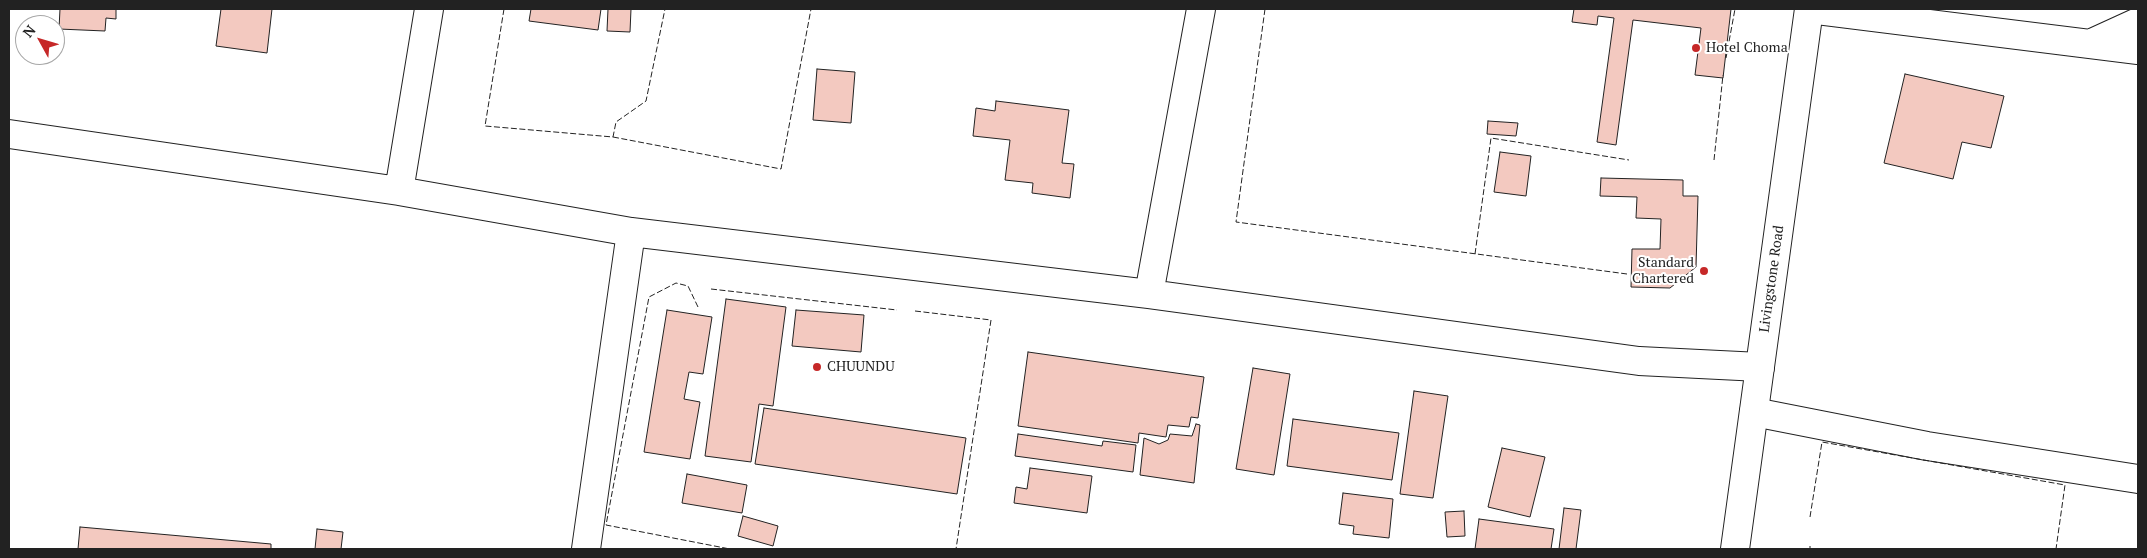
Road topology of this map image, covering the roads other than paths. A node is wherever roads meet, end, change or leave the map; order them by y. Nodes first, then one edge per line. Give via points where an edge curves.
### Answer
1 (429, 9) edge
2 (1201, 9) edge
3 (1809, 9) edge
4 (2138, 22) edge
5 (2092, 43) junction
6 (2138, 50) edge
7 (9, 134) edge
8 (400, 191) junction
9 (631, 232) junction
10 (1149, 294) junction
11 (1760, 367) junction
12 (1754, 412) junction
13 (2138, 479) edge
14 (586, 549) edge
15 (1735, 549) edge

1 - 8 main road
2 - 10 main road
3 - 5 main road
3 - 11 main road, Livingstone Road
4 - 5 main road
5 - 6 main road
7 - 8 main road
8 - 9 main road
9 - 10 main road
9 - 14 main road
10 - 11 main road via 1639,361
11 - 12 main road, Livingstone Road
12 - 13 main road via 1927,446
12 - 15 main road, Livingstone Road

